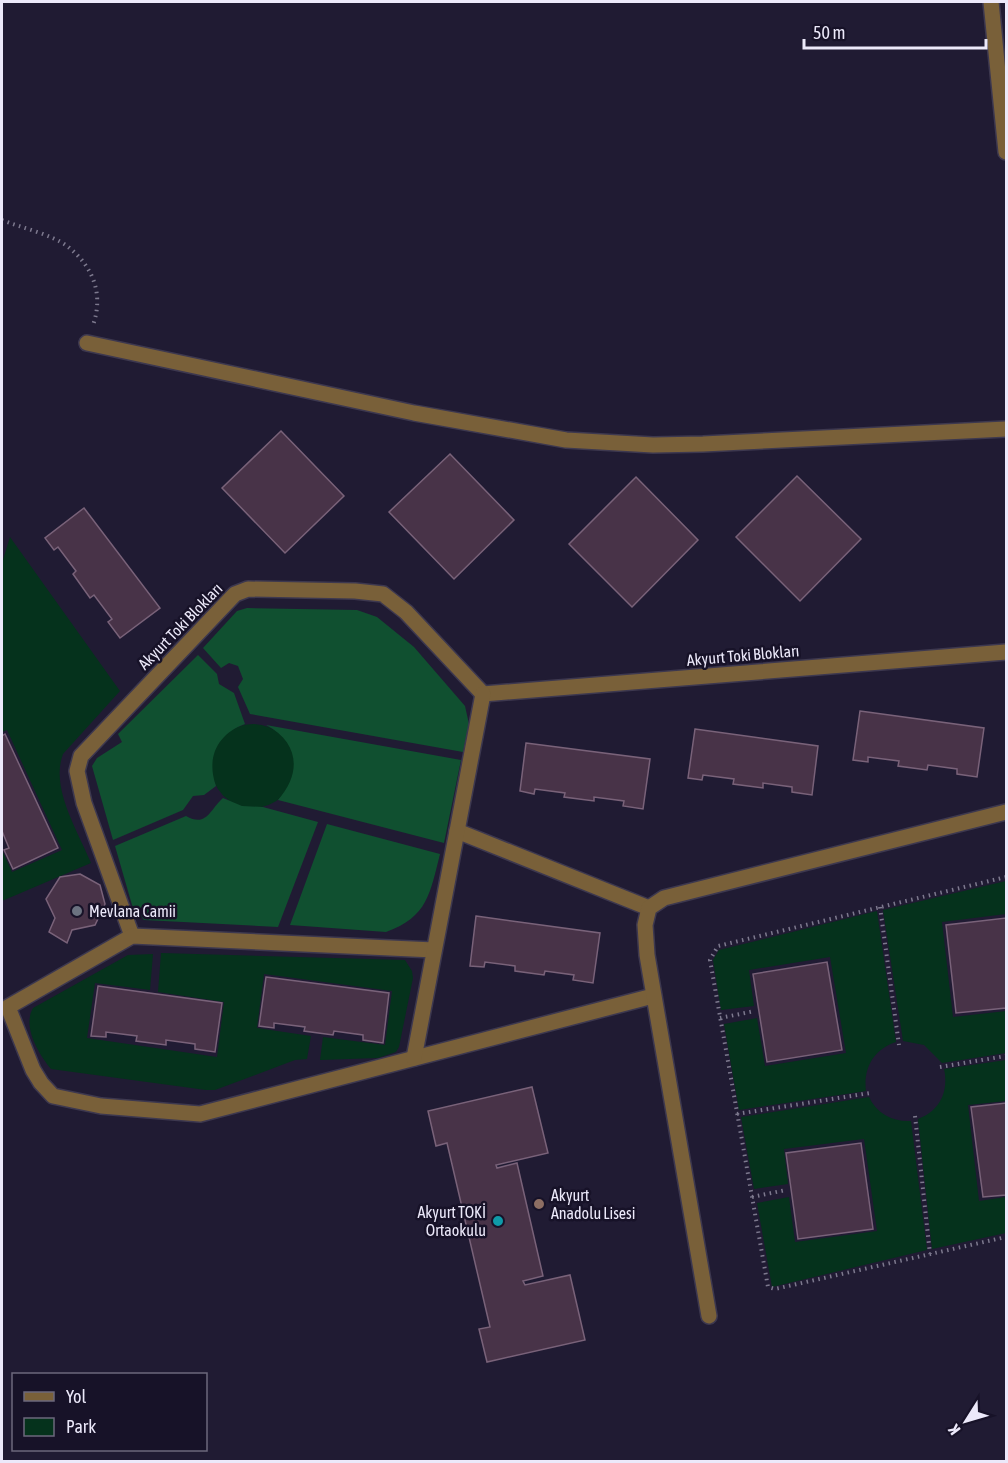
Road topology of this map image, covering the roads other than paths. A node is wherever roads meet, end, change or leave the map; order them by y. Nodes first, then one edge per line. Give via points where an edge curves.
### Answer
1 (991, 2) edge
2 (1006, 152) edge
3 (87, 343) road end
4 (1006, 429) edge
5 (1006, 652) edge
6 (483, 694) junction
7 (1006, 812) edge
8 (457, 831) junction
9 (649, 908) junction
10 (132, 936) junction
11 (434, 950) junction
12 (653, 996) junction
13 (414, 1058) junction
14 (709, 1316) dead end

1 - 2 street
3 - 4 street via 414,413 566,440 703,444
5 - 6 street, Akyurt Toki Blokları
6 - 8 street
6 - 10 street, Akyurt Toki Blokları via 406,612 383,594 248,589 235,594 81,756 77,771 84,803
7 - 9 street via 664,898
8 - 9 street
8 - 11 street
9 - 12 street via 645,925
10 - 11 street
10 - 13 street via 8,1007 33,1070 53,1095 100,1106 200,1114
11 - 13 street
12 - 13 street
12 - 14 street

